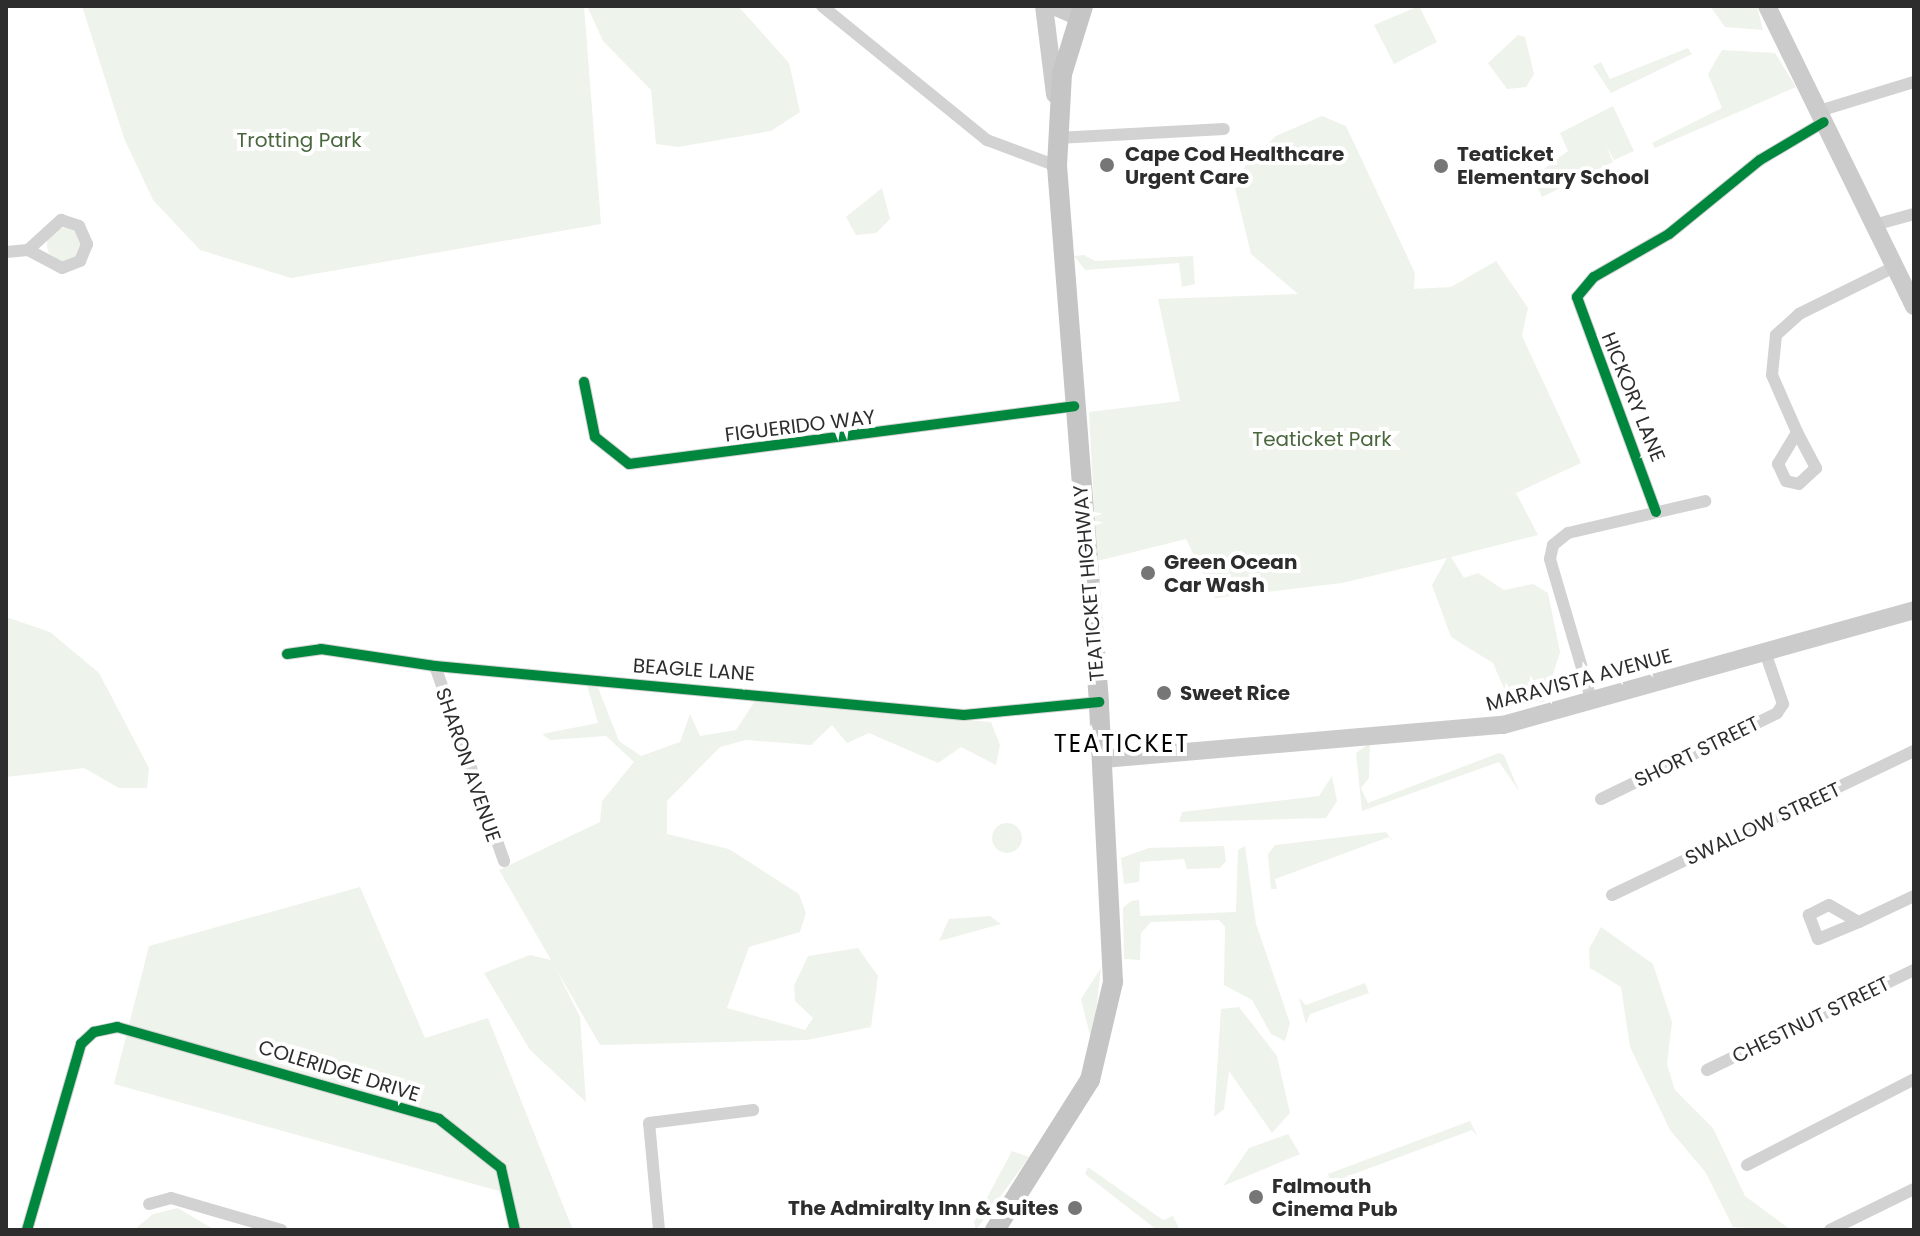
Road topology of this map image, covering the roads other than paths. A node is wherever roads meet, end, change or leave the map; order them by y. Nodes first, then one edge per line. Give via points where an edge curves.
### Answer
1 (822, 6) edge
2 (1044, 6) edge
3 (1054, 6) edge
4 (1767, 6) edge
5 (1081, 12) edge
6 (1914, 82) edge
7 (1057, 115) junction
8 (1821, 116) junction
9 (1224, 129) dead end
10 (1057, 138) junction
11 (1057, 166) junction
12 (1914, 214) edge
13 (1874, 225) junction
14 (28, 250) junction
15 (6, 252) edge
16 (1894, 267) junction
17 (1914, 306) edge
18 (584, 382) dead end
19 (1074, 406) junction
20 (1797, 432) dead end
21 (1705, 501) dead end
22 (1656, 512) junction
23 (1914, 610) edge
24 (1765, 652) junction
25 (287, 654) dead end
26 (435, 666) junction
27 (1099, 702) junction
28 (1592, 702) junction
29 (1914, 751) edge
30 (1103, 759) junction
31 (1601, 799) dead end
32 (504, 861) dead end
33 (1612, 895) dead end
34 (1914, 896) edge
35 (1859, 922) dead end
36 (1914, 970) edge
37 (1707, 1070) dead end
38 (1914, 1079) edge
39 (753, 1110) dead end
40 (1747, 1165) dead end
41 (1914, 1189) edge
42 (149, 1204) dead end
43 (27, 1230) edge
44 (281, 1230) edge
45 (515, 1230) edge
46 (659, 1230) edge
47 (995, 1230) edge
48 (1830, 1230) edge

1 - 11 street via 987,140
2 - 7 main road
3 - 5 main road
4 - 8 main road
5 - 7 main road, TEATICKET HIGHWAY
6 - 8 street
7 - 10 main road, TEATICKET HIGHWAY
8 - 13 main road
8 - 22 street, HICKORY LANE via 1669,234 1594,277 1577,297
9 - 10 street
10 - 11 main road, TEATICKET HIGHWAY
11 - 19 main road, TEATICKET HIGHWAY
12 - 13 street
13 - 16 main road
14 - 14 street via 68,267 84,256 86,237 61,220
14 - 15 street
16 - 17 main road
16 - 20 street via 1799,314 1776,335 1772,375
18 - 19 street, FIGUERIDO WAY via 595,437 629,464
19 - 27 main road, TEATICKET HIGHWAY
21 - 22 street
22 - 28 street via 1568,533 1551,552
23 - 24 main road, MARAVISTA AVENUE
24 - 28 main road, MARAVISTA AVENUE
24 - 31 street, SHORT STREET via 1783,704 1777,713
25 - 26 street, BEAGLE LANE via 321,649
26 - 27 street, BEAGLE LANE via 964,715
26 - 32 street, SHARON AVENUE via 441,699
27 - 30 main road, TEATICKET HIGHWAY
28 - 30 main road, MARAVISTA AVENUE via 1485,728
29 - 33 street, SWALLOW STREET
30 - 47 main road, TEATICKET HIGHWAY via 1113,945 1103,1040 1076,1106
34 - 35 street
36 - 37 street, CHESTNUT STREET
38 - 40 street
39 - 46 street via 649,1123
41 - 48 street
42 - 44 street via 171,1198
43 - 45 street, COLERIDGE DRIVE via 81,1044 91,1034 117,1027 439,1119 501,1168

